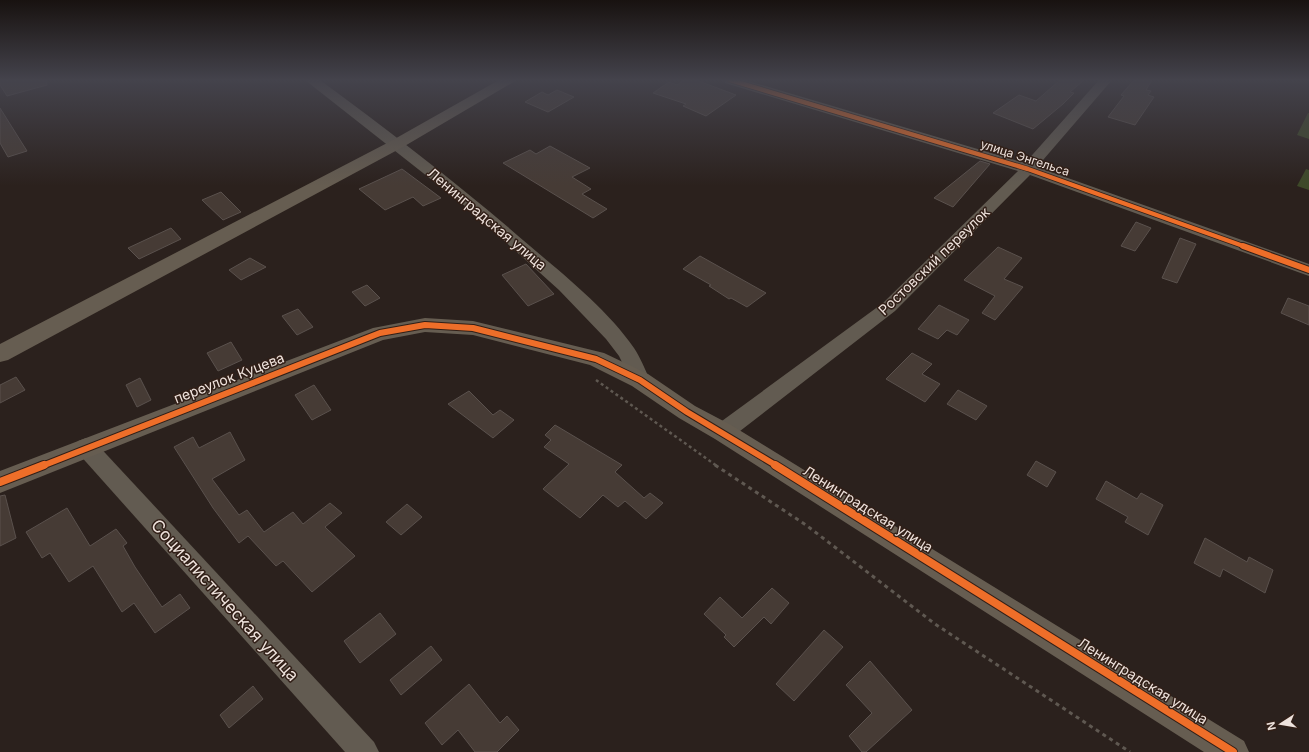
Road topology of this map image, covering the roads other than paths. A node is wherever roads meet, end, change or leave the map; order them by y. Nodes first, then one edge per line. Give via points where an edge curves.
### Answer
1 (358, 115) edge
2 (448, 115) edge
3 (848, 115) edge
4 (1075, 115) edge
5 (397, 144) junction
6 (1028, 169) junction
7 (1309, 270) edge
8 (473, 328) joint
9 (0, 354) edge
10 (640, 380) junction
11 (722, 432) junction
12 (86, 447) junction
13 (0, 482) edge
14 (364, 752) edge
15 (1233, 752) edge

1 - 5 street, Ленинградская улица
2 - 5 street
3 - 6 street, улица Энгельса
4 - 6 street, Ростовский переулок
5 - 9 street
5 - 10 street, Ленинградская улица via 476,208 565,286 613,334 627,353
6 - 7 street, улица Энгельса
6 - 11 street, Ростовский переулок via 889,307
8 - 10 street, Ленинградская улица via 596,359
8 - 12 street, переулок Куцева via 425,325 380,333
10 - 11 street, Ленинградская улица
11 - 15 street, Ленинградская улица
12 - 13 street, переулок Куцева
12 - 14 street, Социалистическая улица

